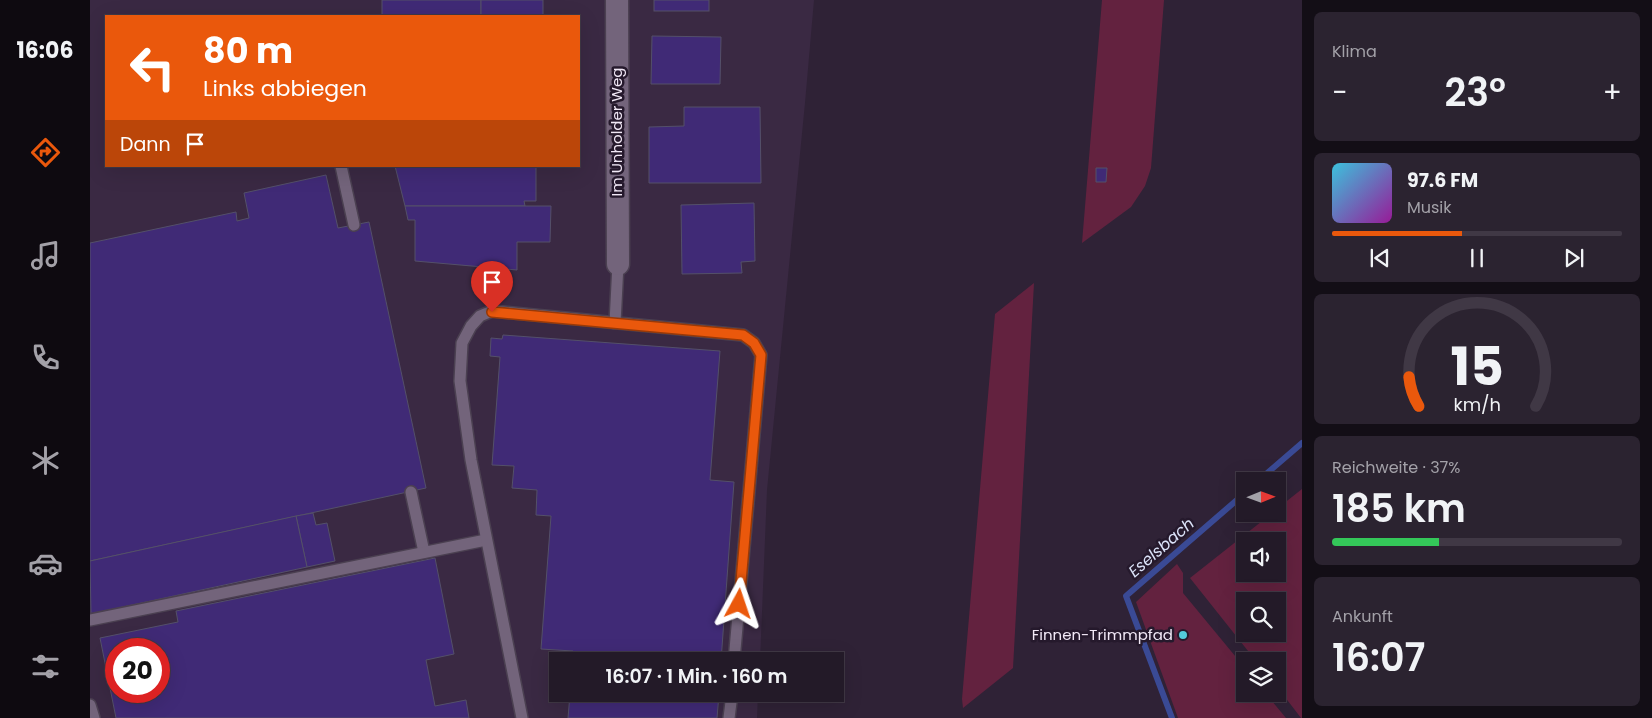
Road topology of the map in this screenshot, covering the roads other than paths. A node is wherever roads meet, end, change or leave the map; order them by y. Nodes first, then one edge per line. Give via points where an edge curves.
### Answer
1 (617, 0) edge
2 (341, 167) edge
3 (354, 225) dead end
4 (618, 264) joint
5 (615, 323) junction
6 (411, 492) dead end
7 (486, 540) junction
8 (424, 552) junction
9 (90, 620) edge
10 (735, 652) edge
11 (731, 702) edge
12 (90, 705) edge
13 (94, 718) edge
14 (522, 718) edge
15 (730, 718) edge

1 - 4 street, Im Unholder Weg
2 - 3 lane
4 - 5 lane
5 - 7 lane via 492,312 480,316 471,326 462,343 460,381
5 - 10 lane via 743,335 754,343 761,355
6 - 8 lane
7 - 8 lane
7 - 14 lane
8 - 9 lane
11 - 15 lane
12 - 13 lane

